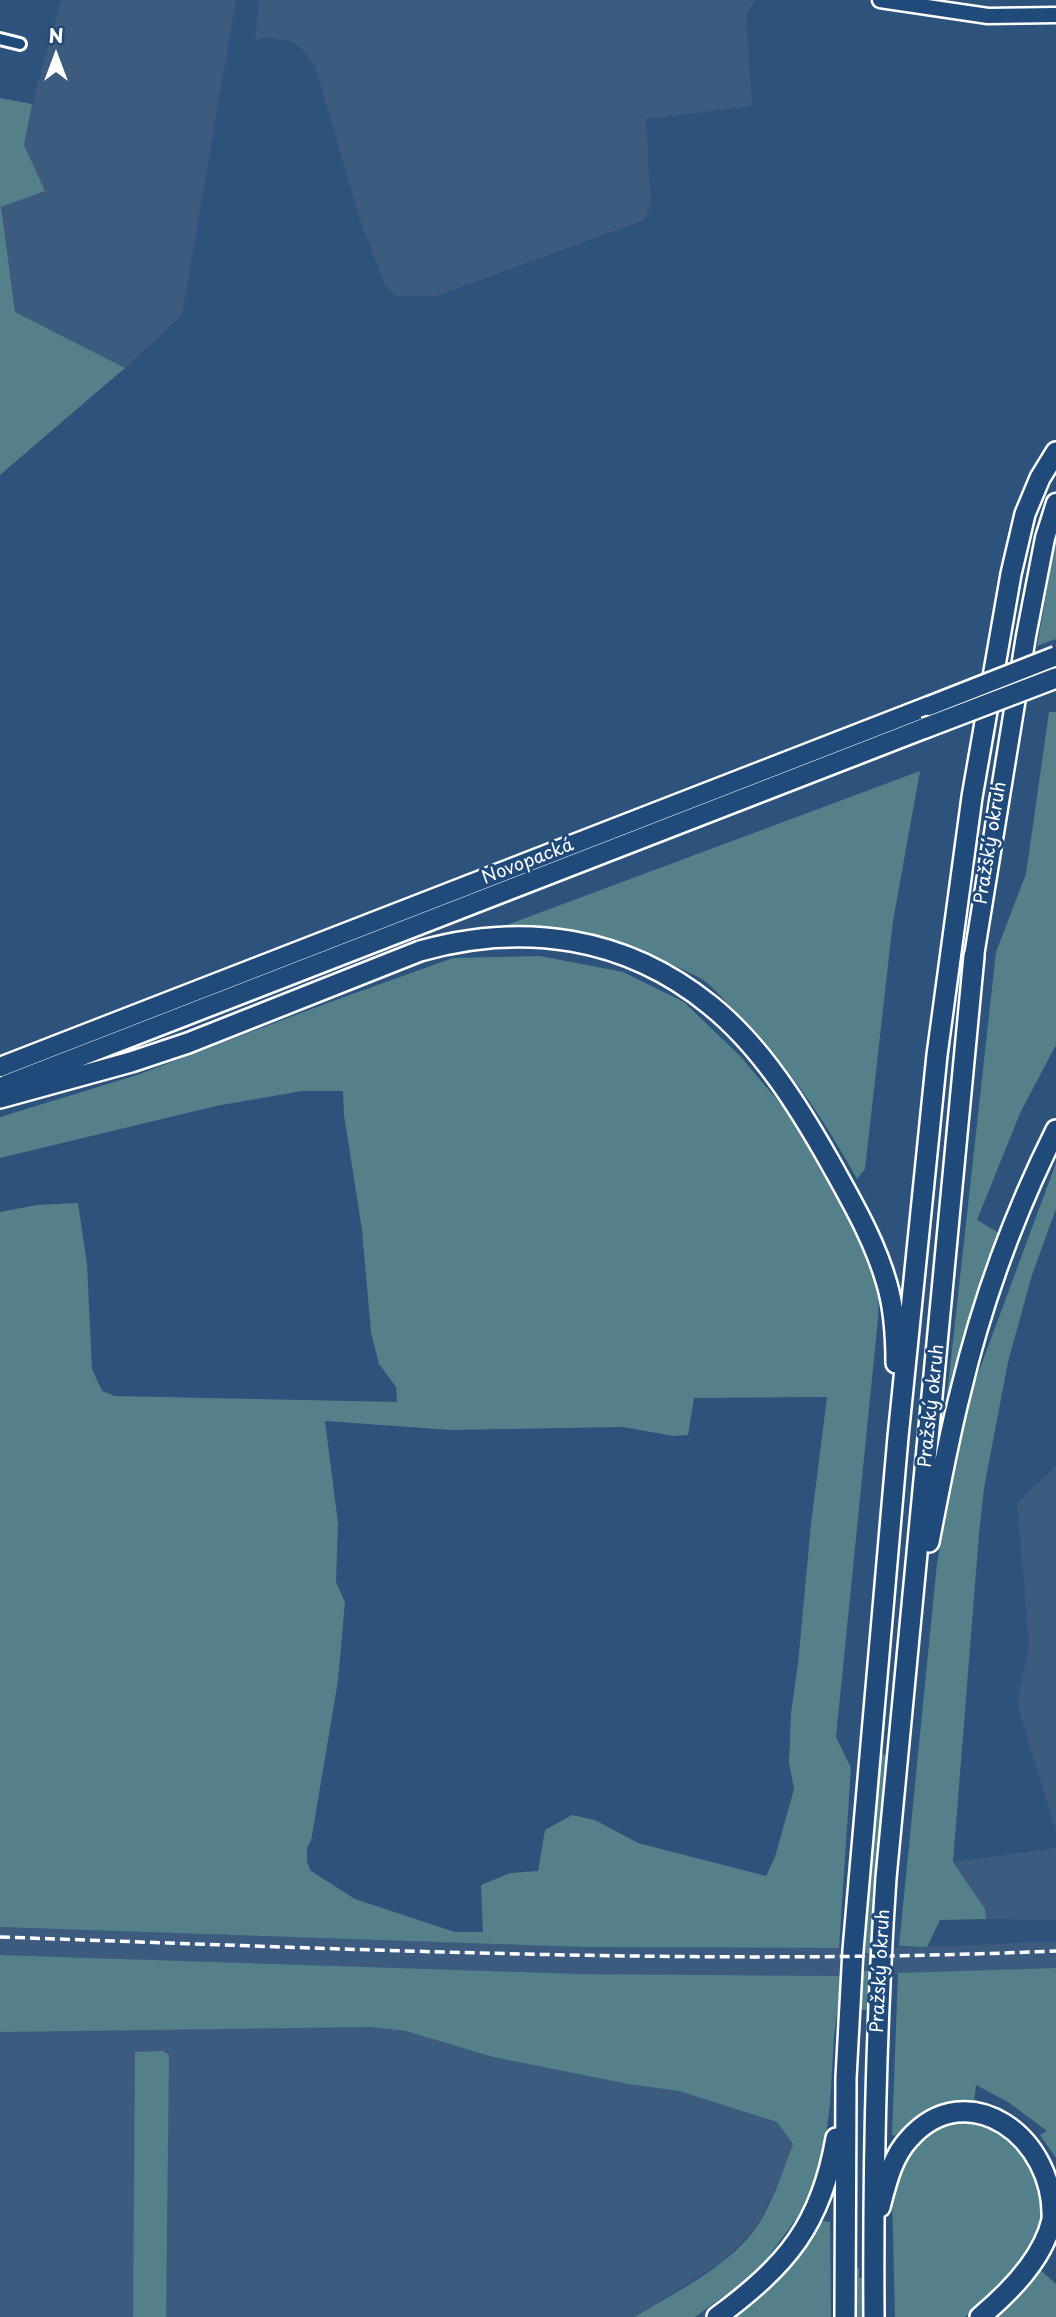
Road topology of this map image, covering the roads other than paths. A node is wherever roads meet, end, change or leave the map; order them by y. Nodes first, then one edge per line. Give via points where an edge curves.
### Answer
1 (880, 0) edge
2 (1056, 15) edge
3 (0, 39) edge
4 (20, 44) dead end
5 (1056, 452) edge
6 (1056, 503) edge
7 (1056, 656) edge
8 (1056, 678) edge
9 (974, 956) joint
10 (0, 1068) edge
11 (0, 1087) edge
12 (0, 1098) edge
13 (1056, 1130) edge
14 (898, 1437) junction
15 (906, 1663) junction
16 (846, 2078) junction
17 (873, 2232) junction
18 (717, 2317) edge
19 (845, 2317) edge
20 (874, 2317) edge
21 (980, 2317) edge

1 - 2 street via 988,16
3 - 4 street
5 - 14 highway, Pražský okruh via 1025,514 982,735 937,1055
6 - 9 highway, Pražský okruh via 1026,636
7 - 10 highway, Novopacká, bridge
8 - 11 highway, Novopacká, bridge
9 - 15 highway, Pražský okruh
12 - 14 highway via 154,1055 450,942 526,936 619,952 681,985 735,1029 794,1102 827,1157 861,1220 888,1286 896,1343
13 - 15 highway via 975,1338
14 - 16 highway, Pražský okruh
15 - 17 highway, Pražský okruh via 878,1987
16 - 18 highway via 833,2154 814,2215 777,2266
16 - 19 highway, Pražský okruh
17 - 20 highway, Pražský okruh
17 - 21 highway via 895,2161 924,2126 941,2117 971,2112 1000,2118 1023,2132 1050,2169 1053,2219 1025,2272

